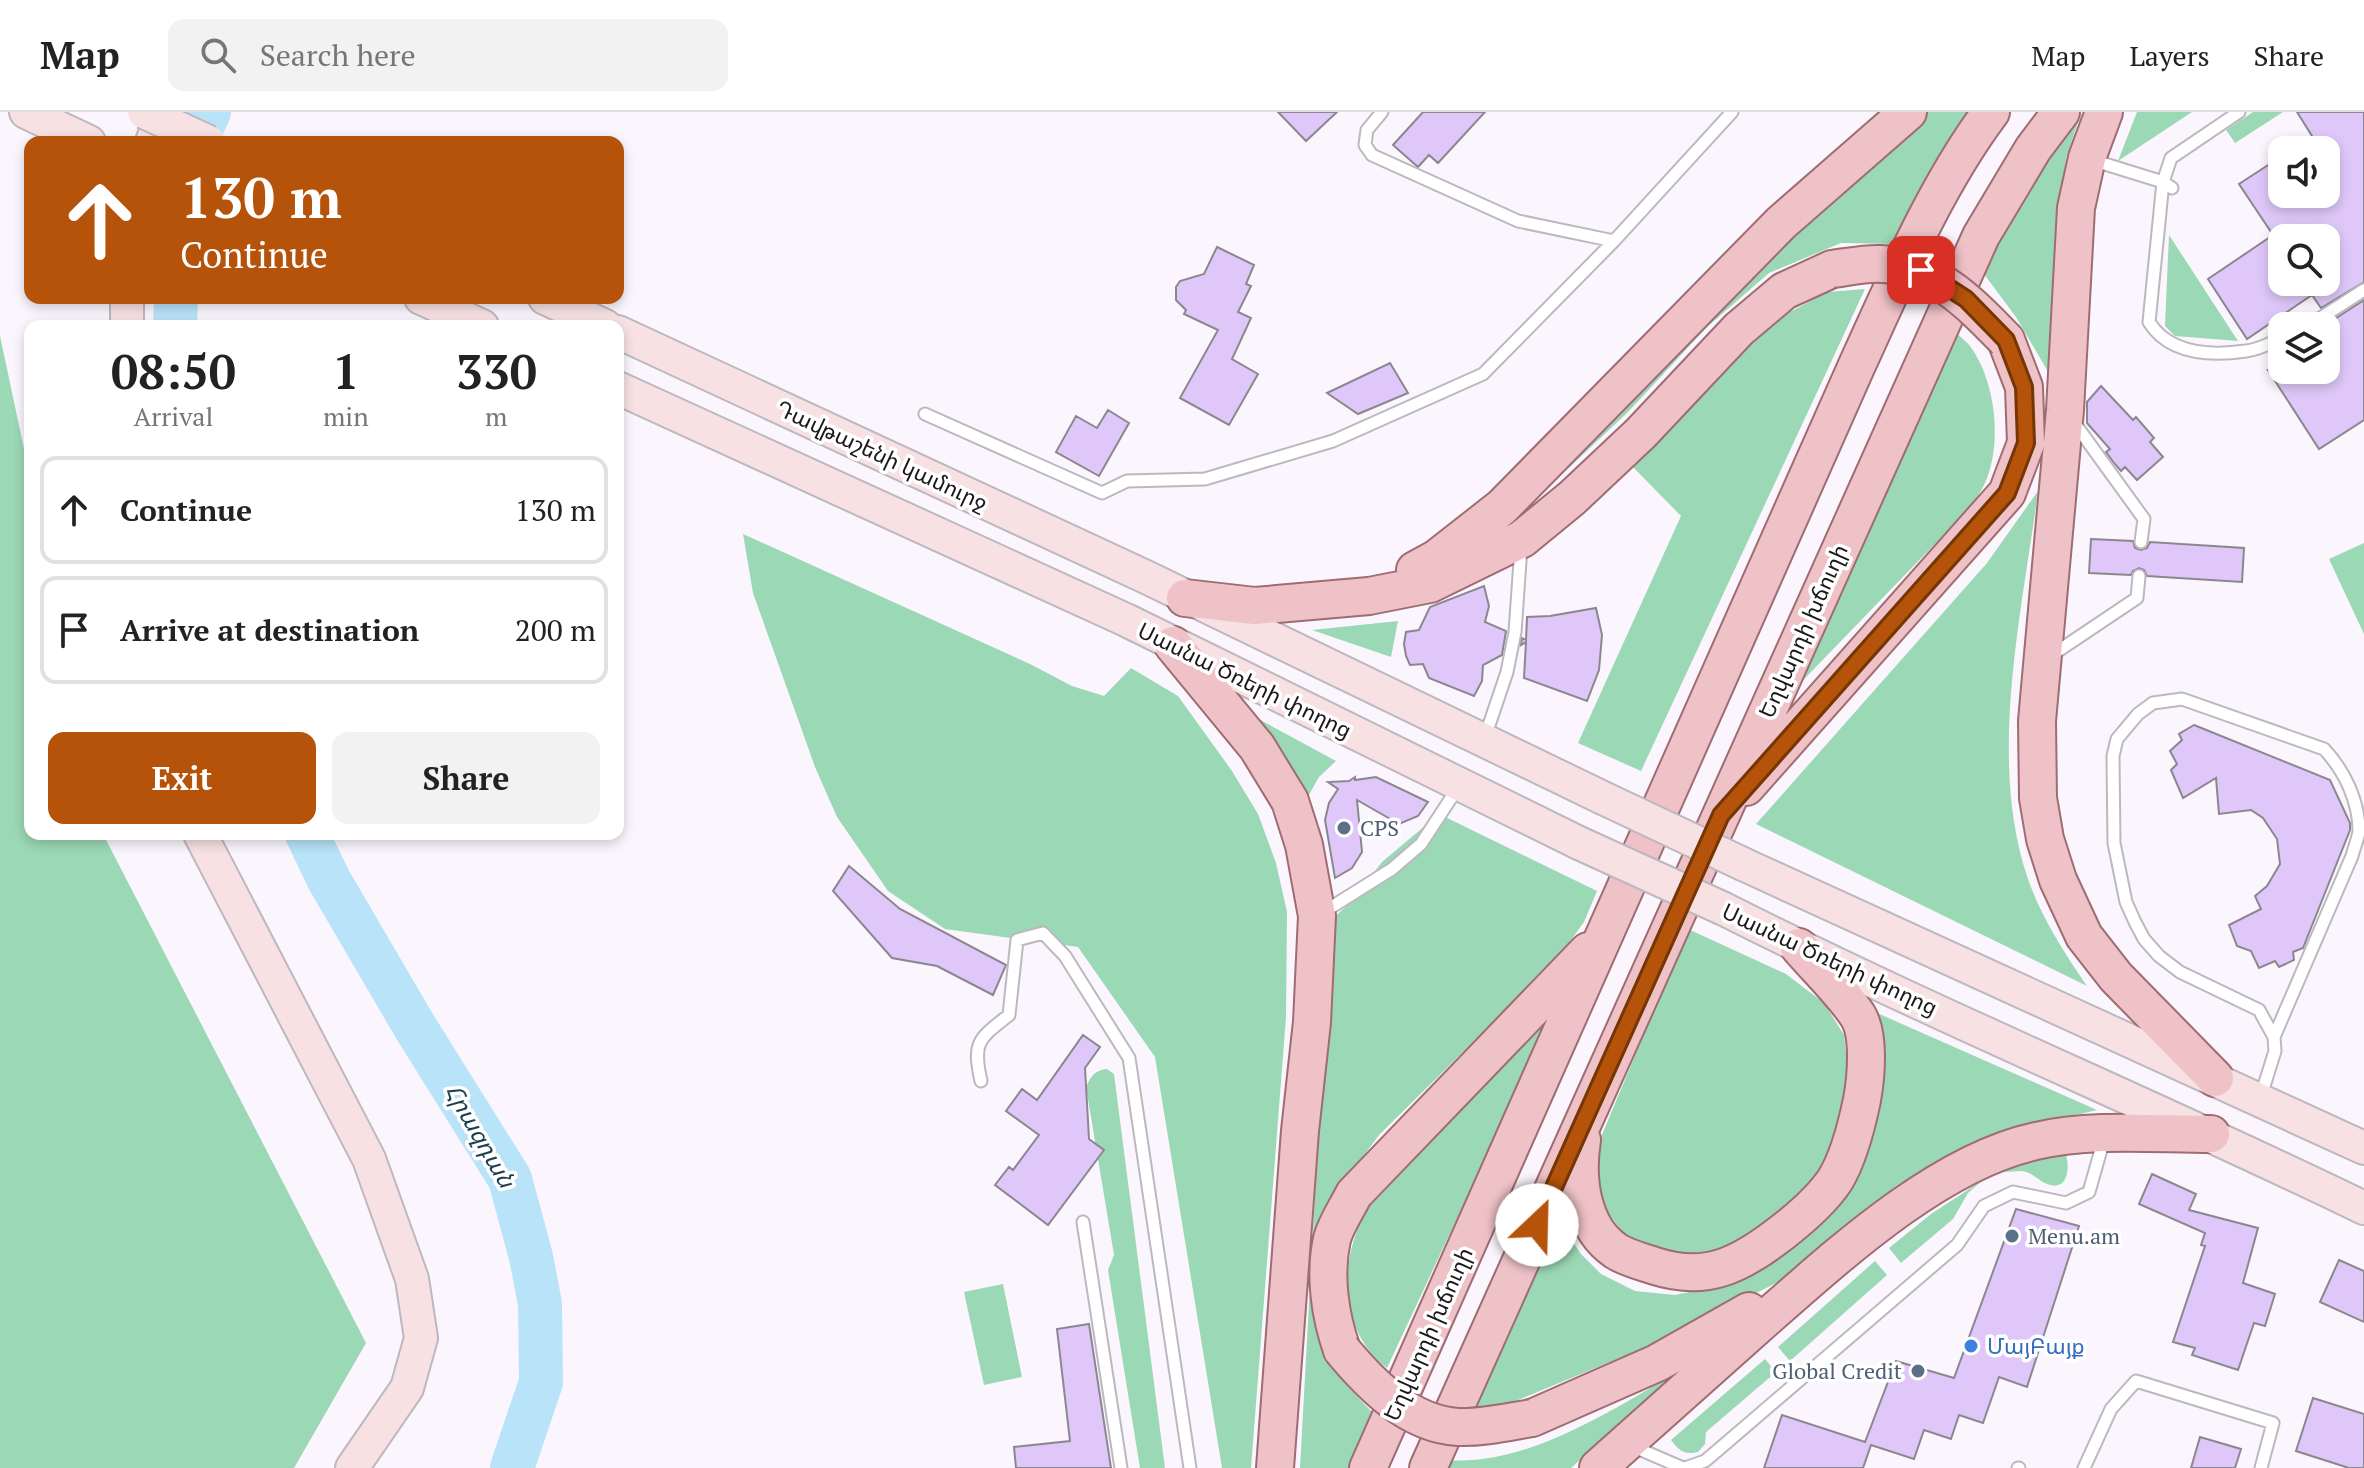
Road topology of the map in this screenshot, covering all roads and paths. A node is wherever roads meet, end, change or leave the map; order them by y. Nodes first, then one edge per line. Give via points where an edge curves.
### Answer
1 (26, 112) edge
2 (144, 112) edge
3 (163, 112) edge
4 (1382, 112) edge
5 (1732, 112) edge
6 (1908, 112) edge
7 (1991, 112) edge
8 (2061, 112) edge
9 (2104, 112) edge
10 (2239, 112) edge
11 (76, 136) edge
12 (154, 136) edge
13 (196, 136) edge
14 (2087, 158) junction
15 (2168, 185) junction
16 (1614, 241) junction
17 (2364, 290) edge
18 (434, 304) edge
19 (558, 304) edge
20 (2330, 312) edge
21 (469, 320) edge
22 (592, 320) edge
23 (624, 335) edge
24 (2268, 343) edge
25 (624, 391) edge
26 (2065, 410) junction
27 (925, 414) dead end
28 (1522, 539) junction
29 (2141, 542) dead end
30 (2139, 576) dead end
31 (1369, 596) junction
32 (1185, 598) junction
33 (1173, 645) junction
34 (2041, 662) junction
35 (1483, 741) junction
36 (1459, 785) junction
37 (1721, 815) junction
38 (203, 840) edge
39 (1317, 916) junction
40 (1606, 933) junction
41 (1799, 947) junction
42 (2274, 1037) junction
43 (2215, 1078) junction
44 (981, 1081) dead end
45 (2260, 1099) junction
46 (1586, 1116) junction
47 (2105, 1134) junction
48 (2211, 1134) junction
49 (2364, 1148) edge
50 (2364, 1208) edge
51 (1083, 1222) dead end
52 (1833, 1260) junction
53 (1625, 1443) junction
54 (352, 1468) edge
55 (1121, 1468) edge
56 (1190, 1468) edge
57 (1275, 1468) edge
58 (1368, 1468) edge
59 (1428, 1468) edge
60 (1598, 1468) edge
61 (1684, 1468) edge
62 (2084, 1468) edge
63 (2261, 1468) edge

1 - 11 main road
2 - 13 main road, bridge
3 - 12 main road
4 - 16 lane via 1367,130 1365,145 1372,155 1518,221
5 - 16 lane
6 - 31 main road via 1781,223 1502,507 1437,558
7 - 40 main road, Եղվարդի խճուղի via 1919,235 1866,346
8 - 37 main road, Եղվարդի խճուղի via 1981,236
9 - 14 main road
10 - 15 lane via 2171,158
14 - 15 lane
14 - 26 main road via 2076,208
15 - 24 lane via 2149,305 2149,322 2157,335 2195,351 2248,351
16 - 27 lane via 1483,374 1333,441 1205,479 1127,481 1102,493
17 - 20 lane
18 - 21 main road
19 - 22 main road
23 - 32 main road, Դավթաշենի կամուրջ
25 - 33 main road, Սասնա Ծռերի փողոց
26 - 29 lane via 2144,519
26 - 34 main road
28 - 31 main road via 1430,584
28 - 35 lane via 1515,632
28 - 37 main road, bridge via 1641,433 1739,329 1784,291 1832,269 1882,264 1921,270 1966,299 2006,340 2024,387 2026,443 2007,493
30 - 34 lane via 2137,598
31 - 32 main road via 1255,606
32 - 35 main road
33 - 36 main road, Սասնա Ծռերի փողոց
33 - 39 main road via 1257,747 1290,801
34 - 43 main road via 2038,798 2058,880 2084,936 2116,977
35 - 43 main road, bridge
36 - 39 lane via 1421,844 1392,869
36 - 41 main road, Սասնա Ծռերի փողոց, bridge
37 - 46 main road, Եղվարդի խճուղի
38 - 54 main road via 369,1159 412,1279 421,1338 407,1388
39 - 57 main road
40 - 52 main road, bridge via 1354,1194 1332,1238 1329,1293 1342,1350 1378,1391 1428,1419 1456,1427 1532,1418 1713,1334
40 - 58 main road, Եղվարդի խճուղի
41 - 46 main road via 1859,1018 1867,1067 1857,1124 1835,1180 1791,1226 1741,1261 1694,1273 1669,1270 1615,1250 1592,1221 1580,1184
41 - 48 main road, Սասնա Ծռերի փողոց
42 - 42 lane via 2259,1010 2180,972 2159,956 2126,902 2114,843 2113,756 2128,723 2153,703 2182,699 2324,749 2337,762 2350,792 2359,833 2352,856
42 - 45 lane via 2275,1051
43 - 45 main road
44 - 56 lane via 976,1058 982,1036 1009,1015 1017,940 1043,933 1065,956 1129,1058
45 - 49 main road
46 - 59 main road, Եղվարդի խճուղի
47 - 48 main road
47 - 52 main road via 2035,1141 1997,1153 1941,1182
47 - 61 lane via 2089,1192 2066,1203 2013,1192 1984,1206 1957,1245 1705,1461
48 - 50 main road, Սասնա Ծռերի փողոց
51 - 55 lane
52 - 53 main road
53 - 60 main road
53 - 61 lane
62 - 63 lane via 2111,1409 2136,1381 2273,1423

